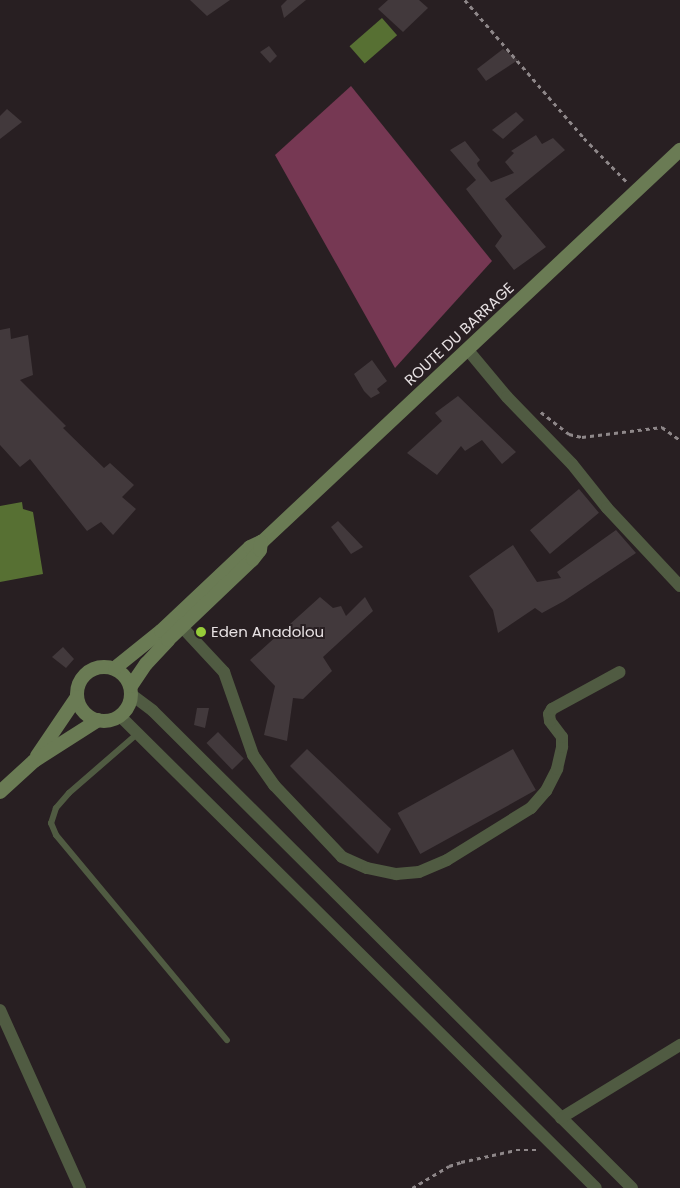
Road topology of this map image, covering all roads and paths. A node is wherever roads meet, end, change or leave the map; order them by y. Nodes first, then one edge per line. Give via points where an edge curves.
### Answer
1 (465, 0) edge
2 (680, 150) edge
3 (636, 190) junction
4 (467, 349) junction
5 (539, 411) dead end
6 (680, 440) edge
7 (261, 542) junction
8 (680, 586) edge
9 (182, 627) junction
10 (115, 668) junction
11 (620, 672) dead end
12 (131, 690) junction
13 (77, 697) junction
14 (120, 716) junction
15 (98, 720) junction
16 (137, 734) junction
17 (34, 761) junction
18 (0, 792) edge
19 (0, 1010) edge
20 (226, 1040) dead end
21 (680, 1045) edge
22 (561, 1118) junction
23 (557, 1150) junction
24 (80, 1188) edge
25 (412, 1188) edge
26 (596, 1188) edge
27 (632, 1188) edge

1 - 3 path via 584,138
2 - 3 main road, ROUTE DU BARRAGE
3 - 4 main road, ROUTE DU BARRAGE
4 - 7 main road, ROUTE DU BARRAGE
4 - 8 street
5 - 6 path via 569,434 582,437 662,427
7 - 9 main road, ROUTE DU BARRAGE via 260,550 250,562
7 - 10 main road, ROUTE DU BARRAGE via 250,547 161,632
9 - 11 street via 224,672 253,755 274,785 342,857 367,868 396,874 419,872 447,860 531,808 546,791 557,769 562,747 562,737 550,721 552,709
9 - 12 main road, ROUTE DU BARRAGE via 154,654
10 - 12 main road via 125,675
10 - 13 main road via 96,667 86,673 80,680
12 - 14 main road, ROUTE DU BARRAGE via 130,704
12 - 22 street
13 - 15 main road via 84,712
13 - 17 main road
14 - 15 main road via 113,720
14 - 16 street
15 - 17 main road
16 - 20 lane via 69,793 56,808 51,823 56,835
16 - 23 street
17 - 18 main road
19 - 24 street
21 - 22 street
22 - 27 street
23 - 25 path via 516,1150 461,1162
23 - 26 street

